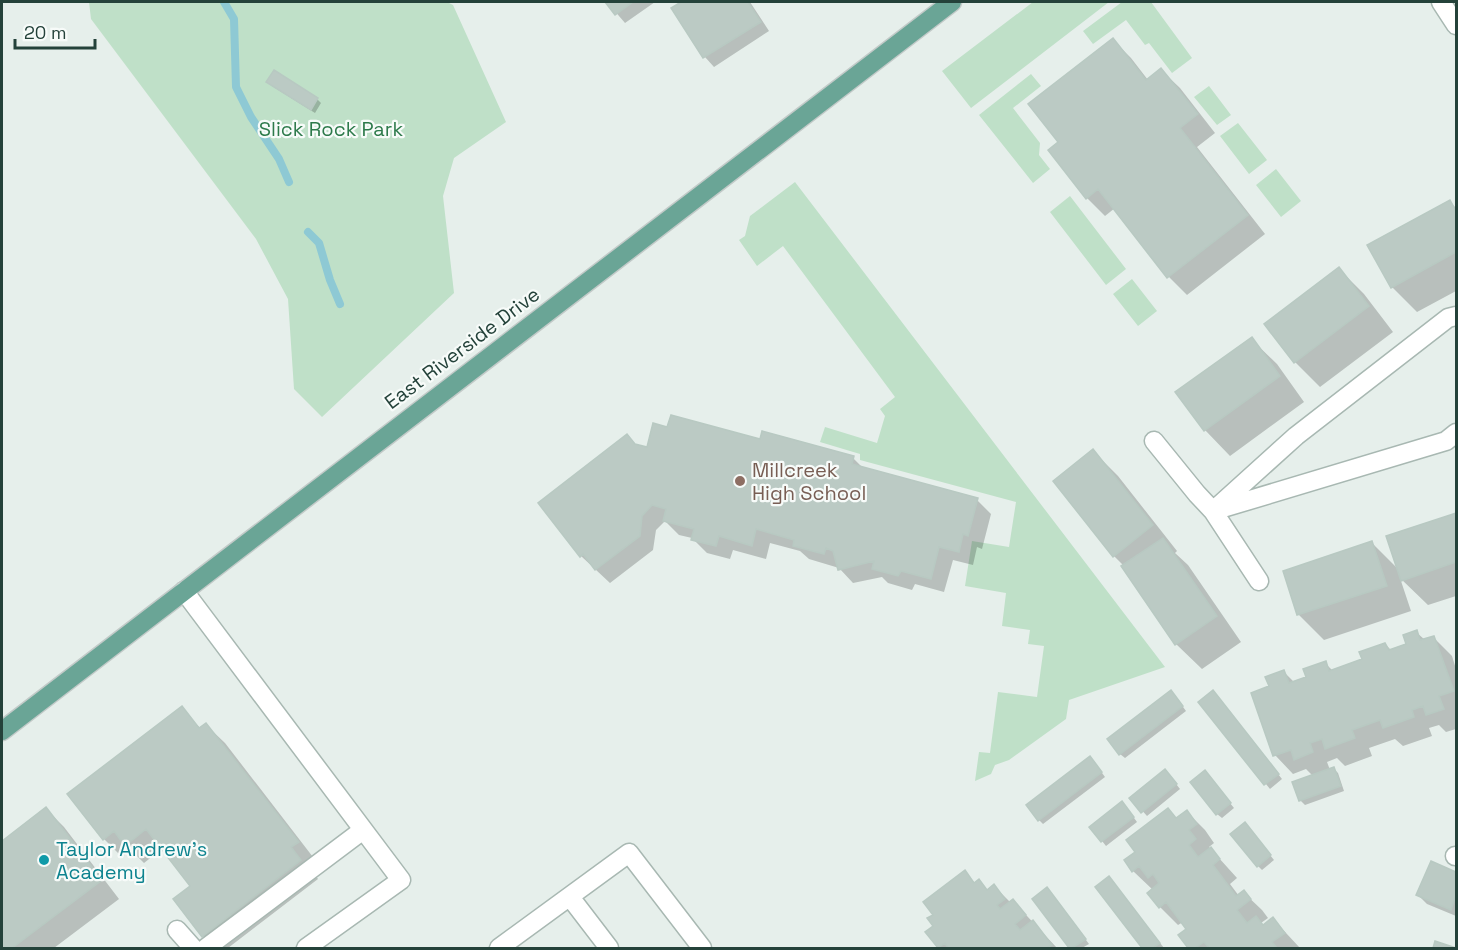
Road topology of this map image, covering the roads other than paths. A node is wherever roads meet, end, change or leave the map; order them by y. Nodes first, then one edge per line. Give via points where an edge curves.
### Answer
1 (952, 2) edge
2 (1441, 2) edge
3 (1456, 25) edge
4 (1456, 316) edge
5 (1456, 433) edge
6 (1154, 441) dead end
7 (1213, 511) junction
8 (1259, 581) dead end
9 (184, 591) junction
10 (2, 731) edge
11 (363, 830) junction
12 (570, 897) junction
13 (177, 930) dead end
14 (193, 948) edge
15 (206, 948) edge
16 (306, 948) edge
17 (499, 948) edge
18 (609, 948) edge
19 (702, 948) edge

1 - 9 main road, East Riverside Drive
2 - 3 street
4 - 7 street via 1448,318 1296,436
5 - 7 street via 1446,441
6 - 7 street
7 - 8 street
9 - 10 main road, East Riverside Drive
9 - 11 street
11 - 15 street
11 - 16 street via 400,880
12 - 17 street
12 - 18 street
12 - 19 street via 629,853
13 - 14 street

